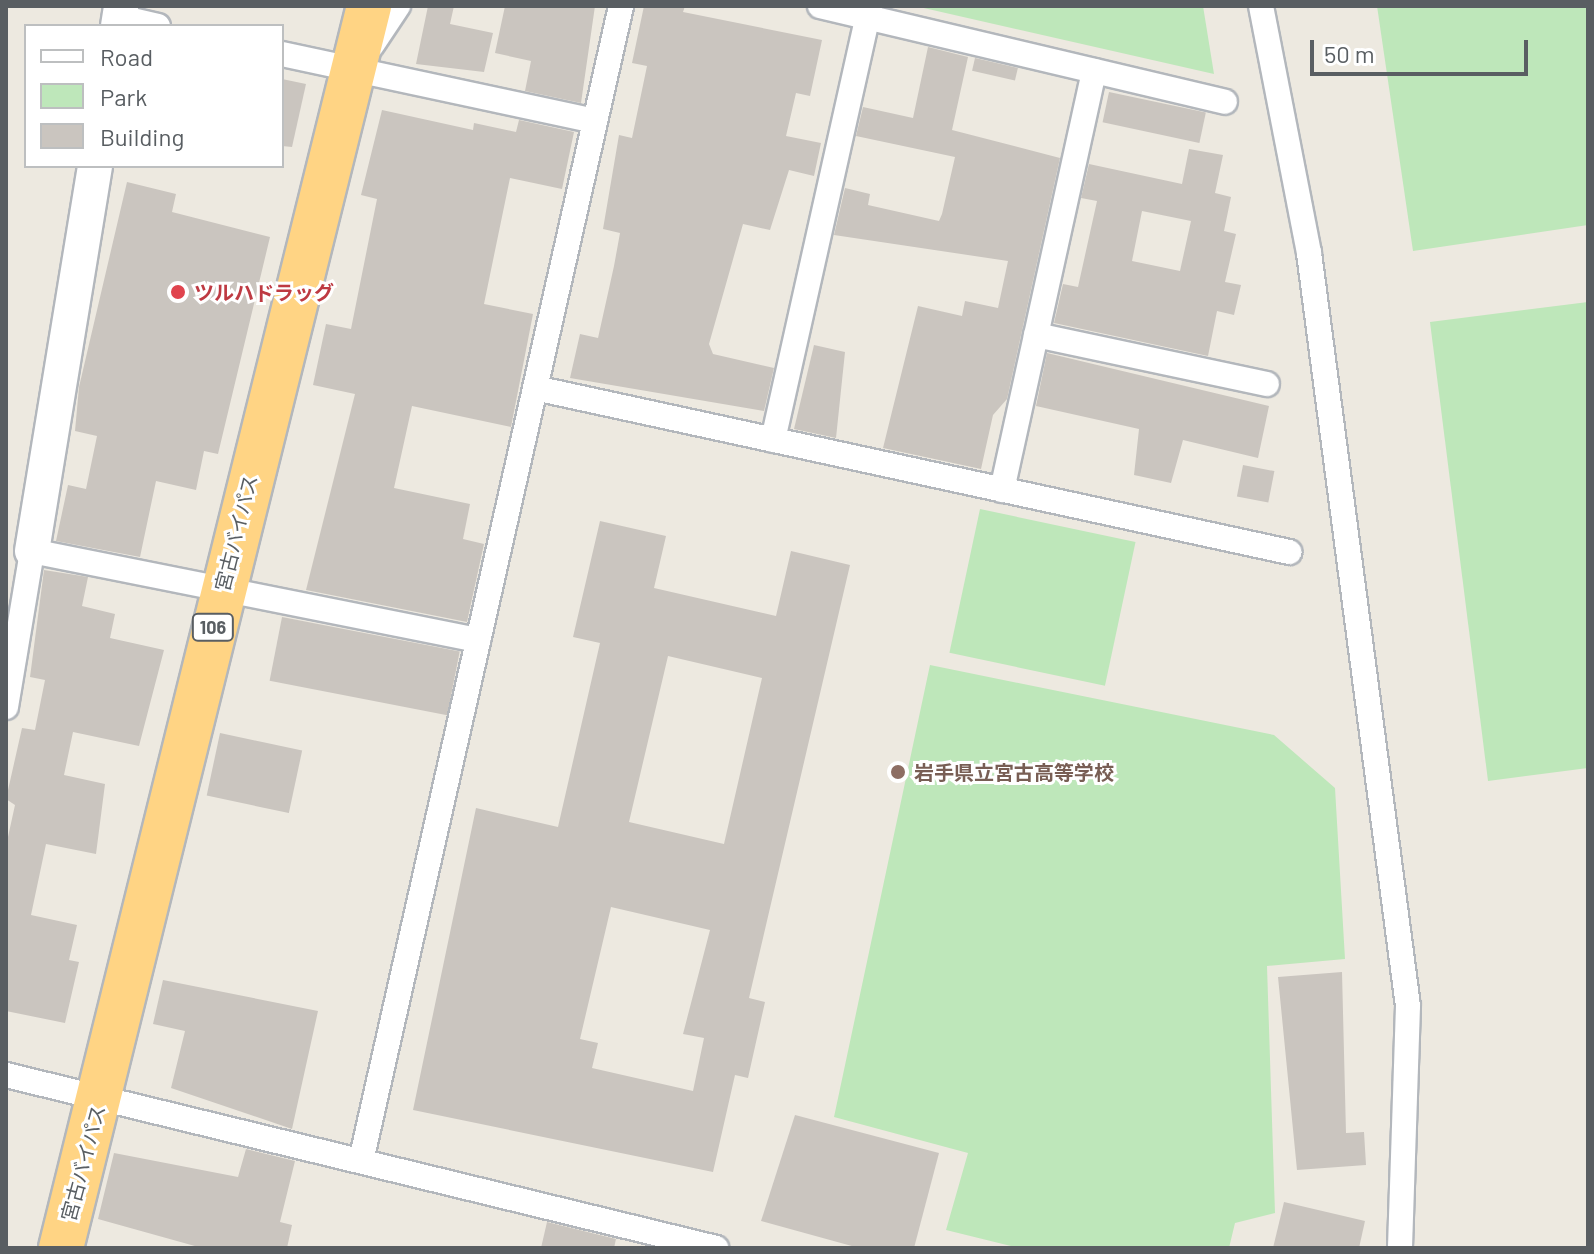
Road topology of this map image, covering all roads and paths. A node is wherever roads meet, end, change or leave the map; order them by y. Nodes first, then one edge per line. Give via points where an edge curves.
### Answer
1 (349, 6) edge
2 (369, 6) edge
3 (398, 6) edge
4 (621, 6) edge
5 (820, 6) edge
6 (1261, 6) edge
7 (868, 12) edge
8 (119, 16) edge
9 (150, 24) edge
10 (284, 54) edge
11 (355, 70) junction
12 (1094, 71) junction
13 (1225, 102) dead end
14 (595, 121) junction
15 (95, 168) edge
16 (1036, 335) junction
17 (1267, 384) dead end
18 (535, 388) junction
19 (773, 440) junction
20 (1002, 490) junction
21 (32, 551) junction
22 (1289, 552) dead end
23 (221, 594) junction
24 (478, 640) junction
25 (6, 707) edge
26 (6, 1075) edge
27 (100, 1099) junction
28 (361, 1161) junction
29 (634, 1238) edge
30 (61, 1248) edge
31 (716, 1248) edge
32 (1400, 1248) edge

1 - 11 street
2 - 11 highway, 宮古バイパス / 106
3 - 11 street
4 - 14 street
5 - 7 street
6 - 32 street via 1309,253 1408,1006
7 - 12 street
7 - 19 street
8 - 9 street
10 - 11 street
11 - 14 street
11 - 23 highway, 宮古バイパス / 106
12 - 13 street
12 - 16 street
14 - 18 street
15 - 21 street
16 - 17 street
16 - 20 street
18 - 19 street
18 - 24 street
19 - 20 street
20 - 22 street
21 - 23 street
21 - 25 street
23 - 24 street
23 - 27 highway, 宮古バイパス / 106
24 - 28 street
26 - 27 street
27 - 28 street
27 - 30 highway, 宮古バイパス / 106
28 - 29 street
29 - 31 street

